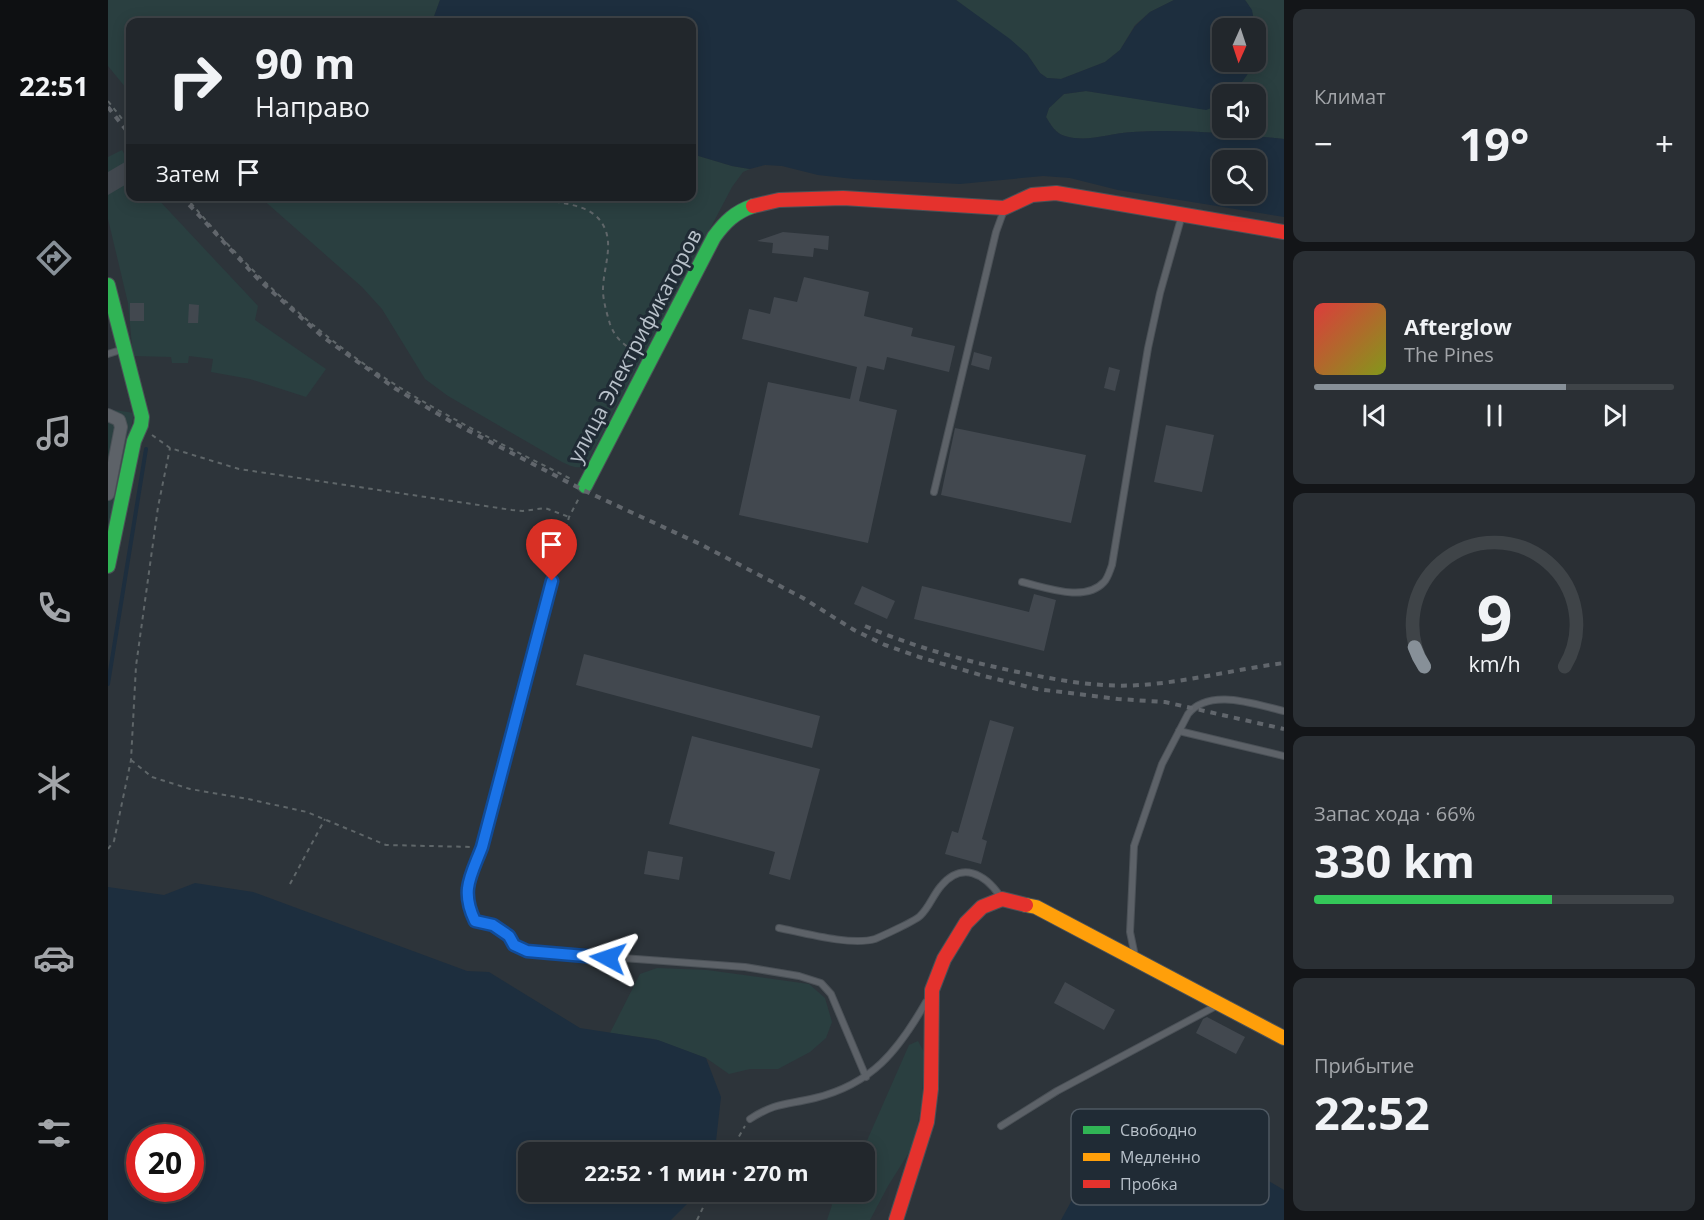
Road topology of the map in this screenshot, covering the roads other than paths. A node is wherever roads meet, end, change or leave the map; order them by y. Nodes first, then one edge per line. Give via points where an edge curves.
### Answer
1 (1004, 208) junction
2 (1183, 215) junction
3 (1284, 232) edge
4 (108, 290) edge
5 (124, 348) junction
6 (108, 354) edge
7 (108, 415) edge
8 (585, 486) road end
9 (934, 492) dead end
10 (108, 494) edge
11 (108, 566) edge
12 (552, 581) road end
13 (1022, 582) dead end
14 (1284, 711) edge
15 (1179, 731) junction
16 (1284, 756) edge
17 (1002, 899) junction
18 (779, 928) dead end
19 (1135, 960) junction
20 (933, 990) junction
21 (1219, 1004) junction
22 (1284, 1038) edge
23 (866, 1077) junction
24 (750, 1119) road end
25 (1001, 1126) dead end
26 (896, 1220) edge

1 - 2 street, улица Электрификаторов via 1032,195 1056,193
1 - 8 street, улица Электрификаторов via 843,198 779,200 738,211 714,237
1 - 9 lane
2 - 3 street, улица Электрификаторов
2 - 13 lane via 1148,348 1112,565 1105,581 1094,590 1082,592
4 - 5 street
5 - 6 lane
5 - 11 street via 141,408 141,425 134,441
7 - 10 street via 118,420 121,427
12 - 23 lane via 482,847 467,889 467,905 475,921 493,925 509,936 514,945 527,951 745,967 799,975 821,983 831,994
14 - 15 lane via 1238,701 1208,700 1194,707
15 - 16 lane
15 - 19 lane via 1162,764 1134,846 1130,932
17 - 18 lane via 991,882 964,872 952,875 941,886 920,917 874,939 844,940
17 - 19 street via 1036,907
17 - 20 street via 981,907 966,923 944,959
19 - 21 street
20 - 23 lane via 889,1058
20 - 26 street via 932,1089 927,1122
21 - 22 street
21 - 25 lane via 1057,1091
23 - 24 lane via 814,1098 765,1108

